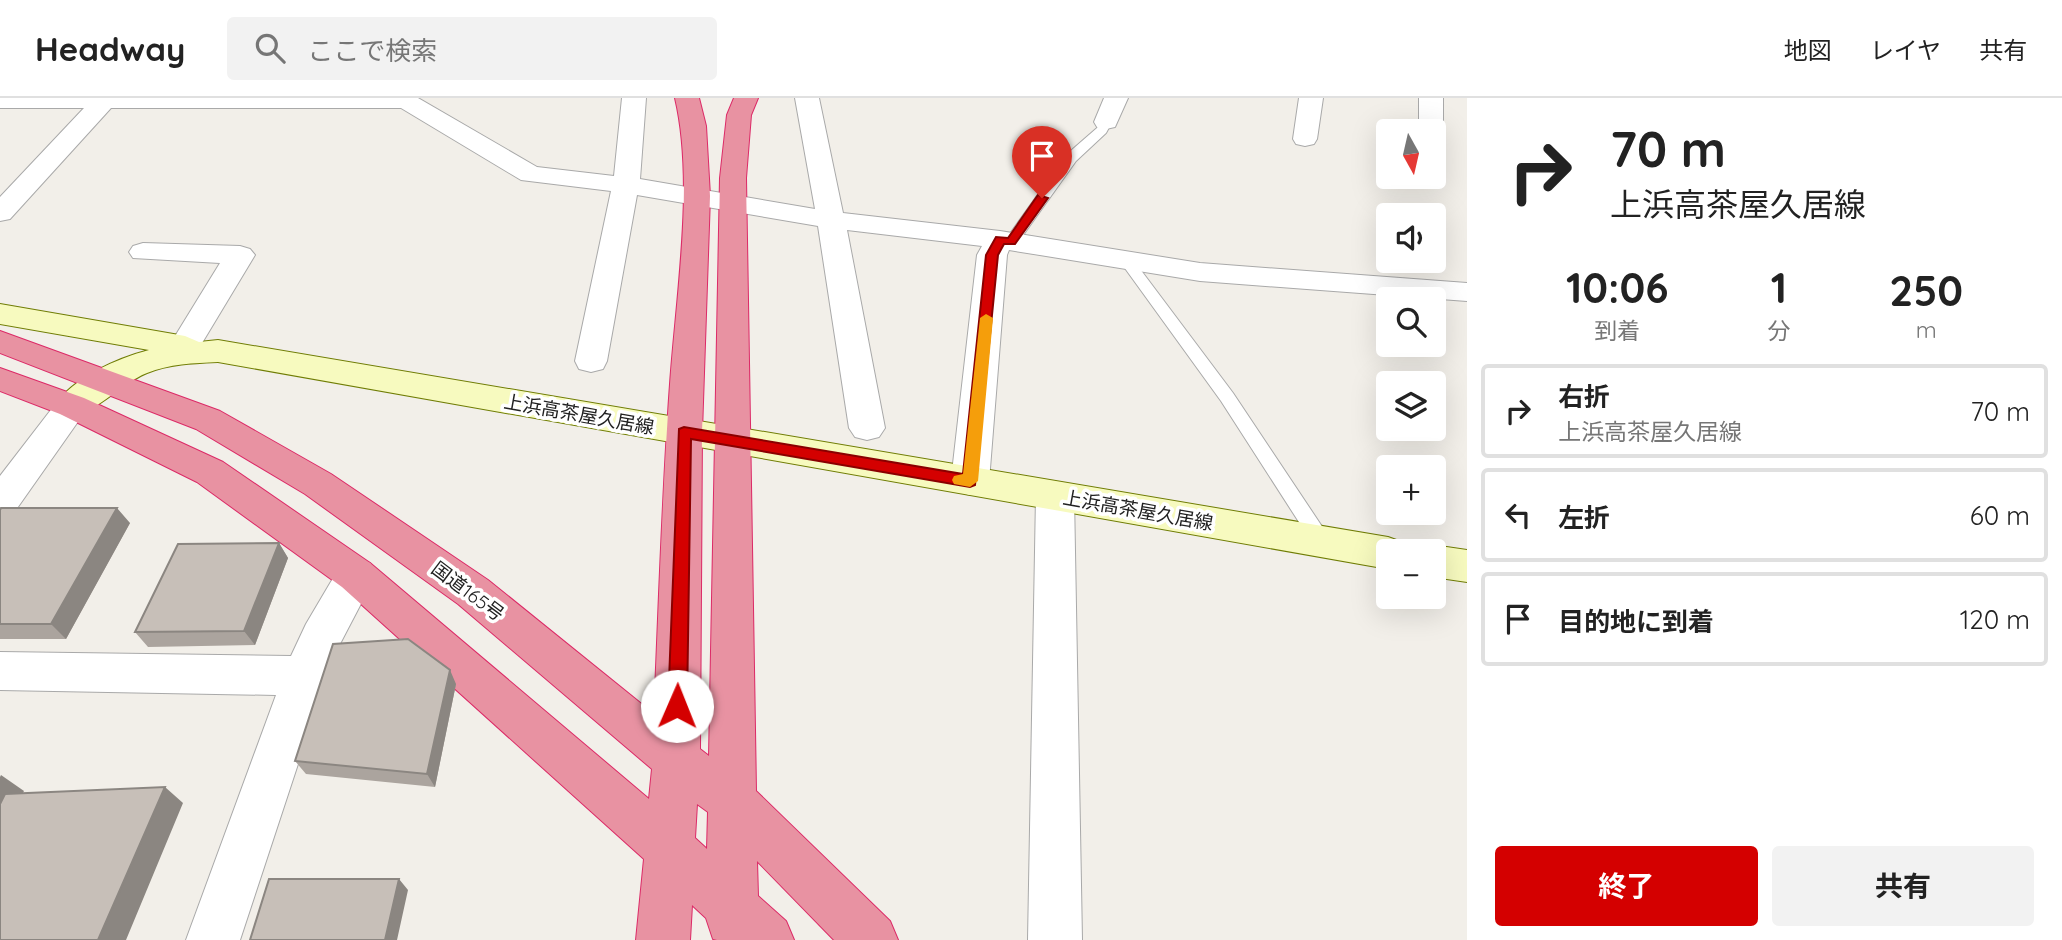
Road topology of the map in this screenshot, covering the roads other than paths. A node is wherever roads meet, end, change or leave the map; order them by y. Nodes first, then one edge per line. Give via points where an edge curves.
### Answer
1 (107, 98) edge
2 (634, 98) edge
3 (687, 98) edge
4 (746, 98) edge
5 (807, 98) edge
6 (1116, 98) edge
7 (1311, 98) edge
8 (404, 100) edge
9 (0, 101) edge
10 (1106, 122) joint
11 (1305, 139) dead end
12 (626, 186) junction
13 (697, 196) junction
14 (733, 203) junction
15 (0, 213) edge
16 (831, 220) junction
17 (1005, 241) junction
18 (144, 252) dead end
19 (1126, 260) junction
20 (1467, 292) edge
21 (0, 314) edge
22 (0, 341) edge
23 (184, 346) junction
24 (218, 351) junction
25 (591, 361) dead end
26 (0, 379) edge
27 (108, 381) junction
28 (72, 405) junction
29 (867, 428) dead end
30 (684, 432) junction
31 (734, 441) junction
32 (970, 481) junction
33 (1055, 496) junction
34 (0, 504) edge
35 (1322, 541) junction
36 (1376, 551) edge
37 (1446, 563) edge
38 (1467, 566) edge
39 (356, 575) junction
40 (0, 671) edge
41 (305, 676) junction
42 (676, 760) junction
43 (731, 800) junction
44 (670, 849) junction
45 (744, 928) edge
46 (213, 940) edge
47 (663, 940) edge
48 (871, 940) edge
49 (1055, 940) edge

1 - 8 street
1 - 9 street
1 - 15 street
2 - 12 street
3 - 13 highway via 694,126
4 - 14 highway via 739,115
5 - 16 street
6 - 10 street
7 - 11 street
8 - 12 street via 530,174
10 - 17 lane
12 - 13 street
12 - 25 street
13 - 14 street
13 - 30 highway
14 - 16 street
14 - 31 highway
16 - 17 street
16 - 29 street
17 - 19 street
17 - 32 street via 992,255
18 - 23 street via 240,255
19 - 20 street via 1200,272
19 - 35 lane via 1227,397
21 - 23 main road
22 - 27 highway, 国道165号
23 - 24 main road
24 - 27 main road, 上浜高茶屋久居線 via 163,356
24 - 30 main road, 上浜高茶屋久居線
26 - 28 highway
27 - 28 main road, 上浜高茶屋久居線
27 - 42 highway, 国道165号 via 208,420 318,484 473,592
28 - 34 street
28 - 39 highway via 210,472
30 - 31 main road, 上浜高茶屋久居線
30 - 42 highway
31 - 32 main road, 上浜高茶屋久居線
31 - 43 highway
32 - 33 main road, 上浜高茶屋久居線
33 - 35 main road, 上浜高茶屋久居線
33 - 49 street
35 - 36 main road, 上浜高茶屋久居線
37 - 38 main road
39 - 41 street via 321,636
39 - 44 highway
40 - 41 street
41 - 46 street
42 - 43 highway, 国道165号
42 - 44 highway
43 - 45 highway
43 - 48 highway, 国道165号
44 - 45 highway
44 - 47 highway

